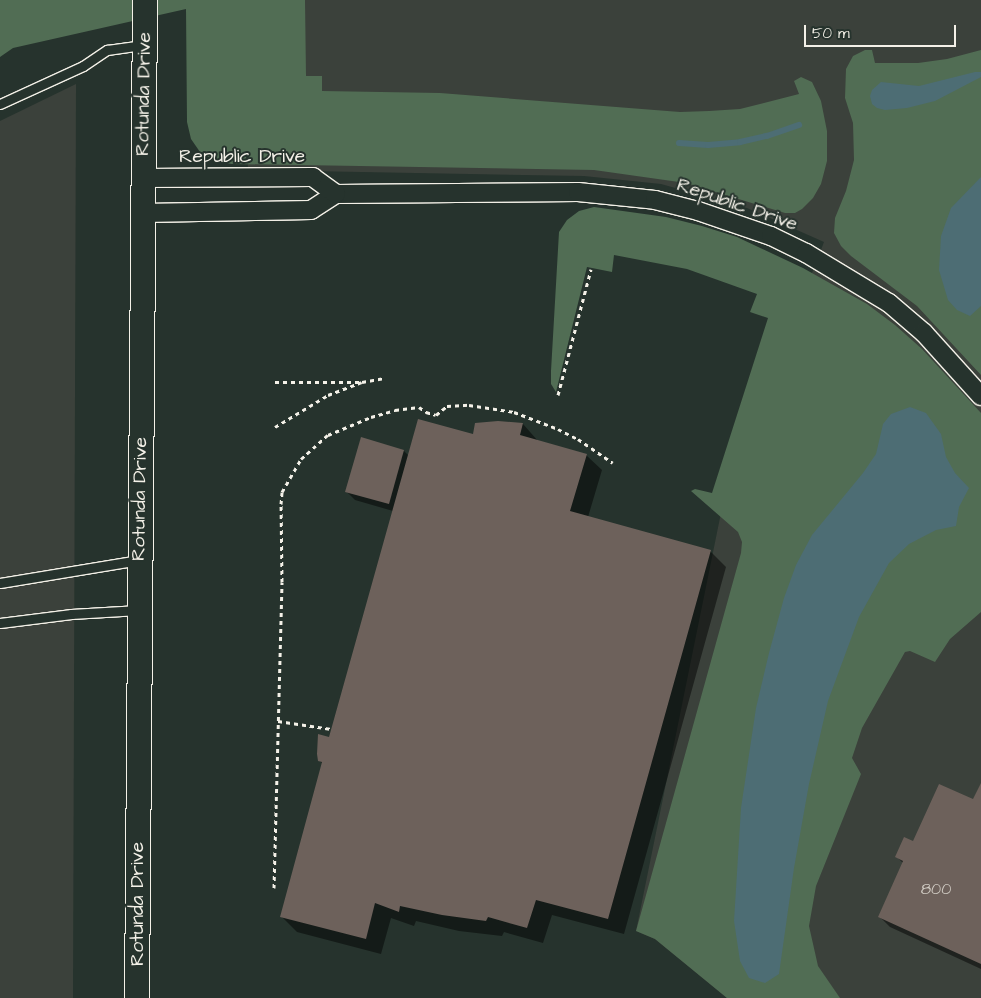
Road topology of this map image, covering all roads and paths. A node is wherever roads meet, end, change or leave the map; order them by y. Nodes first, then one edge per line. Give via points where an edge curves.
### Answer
1 (145, 0) edge
2 (145, 45) junction
3 (0, 104) edge
4 (144, 178) junction
5 (336, 194) junction
6 (143, 213) junction
7 (591, 269) dead end
8 (386, 378) dead end
9 (275, 382) dead end
10 (362, 382) junction
11 (558, 396) dead end
12 (981, 396) edge
13 (275, 427) dead end
14 (613, 463) dead end
15 (139, 560) junction
16 (0, 583) edge
17 (140, 610) junction
18 (0, 623) edge
19 (278, 721) junction
20 (331, 729) dead end
21 (274, 888) dead end
22 (137, 998) edge

1 - 2 main road, Rotunda Drive
2 - 3 lane via 107,50 83,66
2 - 4 main road, Rotunda Drive
4 - 5 street, Republic Drive via 313,177
4 - 6 main road, Rotunda Drive
5 - 6 street via 311,210
5 - 12 street, Republic Drive via 578,192 655,200 698,211 771,236 798,249 889,303 924,333
6 - 15 main road, Rotunda Drive
7 - 11 path
8 - 10 path
9 - 10 path
10 - 13 path via 314,402
14 - 19 path via 558,429 514,412 470,405 447,406 436,414 420,407 395,410 348,425 318,442 301,459 282,492
15 - 16 lane
15 - 17 main road, Rotunda Drive
17 - 18 lane
17 - 22 main road, Rotunda Drive
19 - 20 path
19 - 21 path

